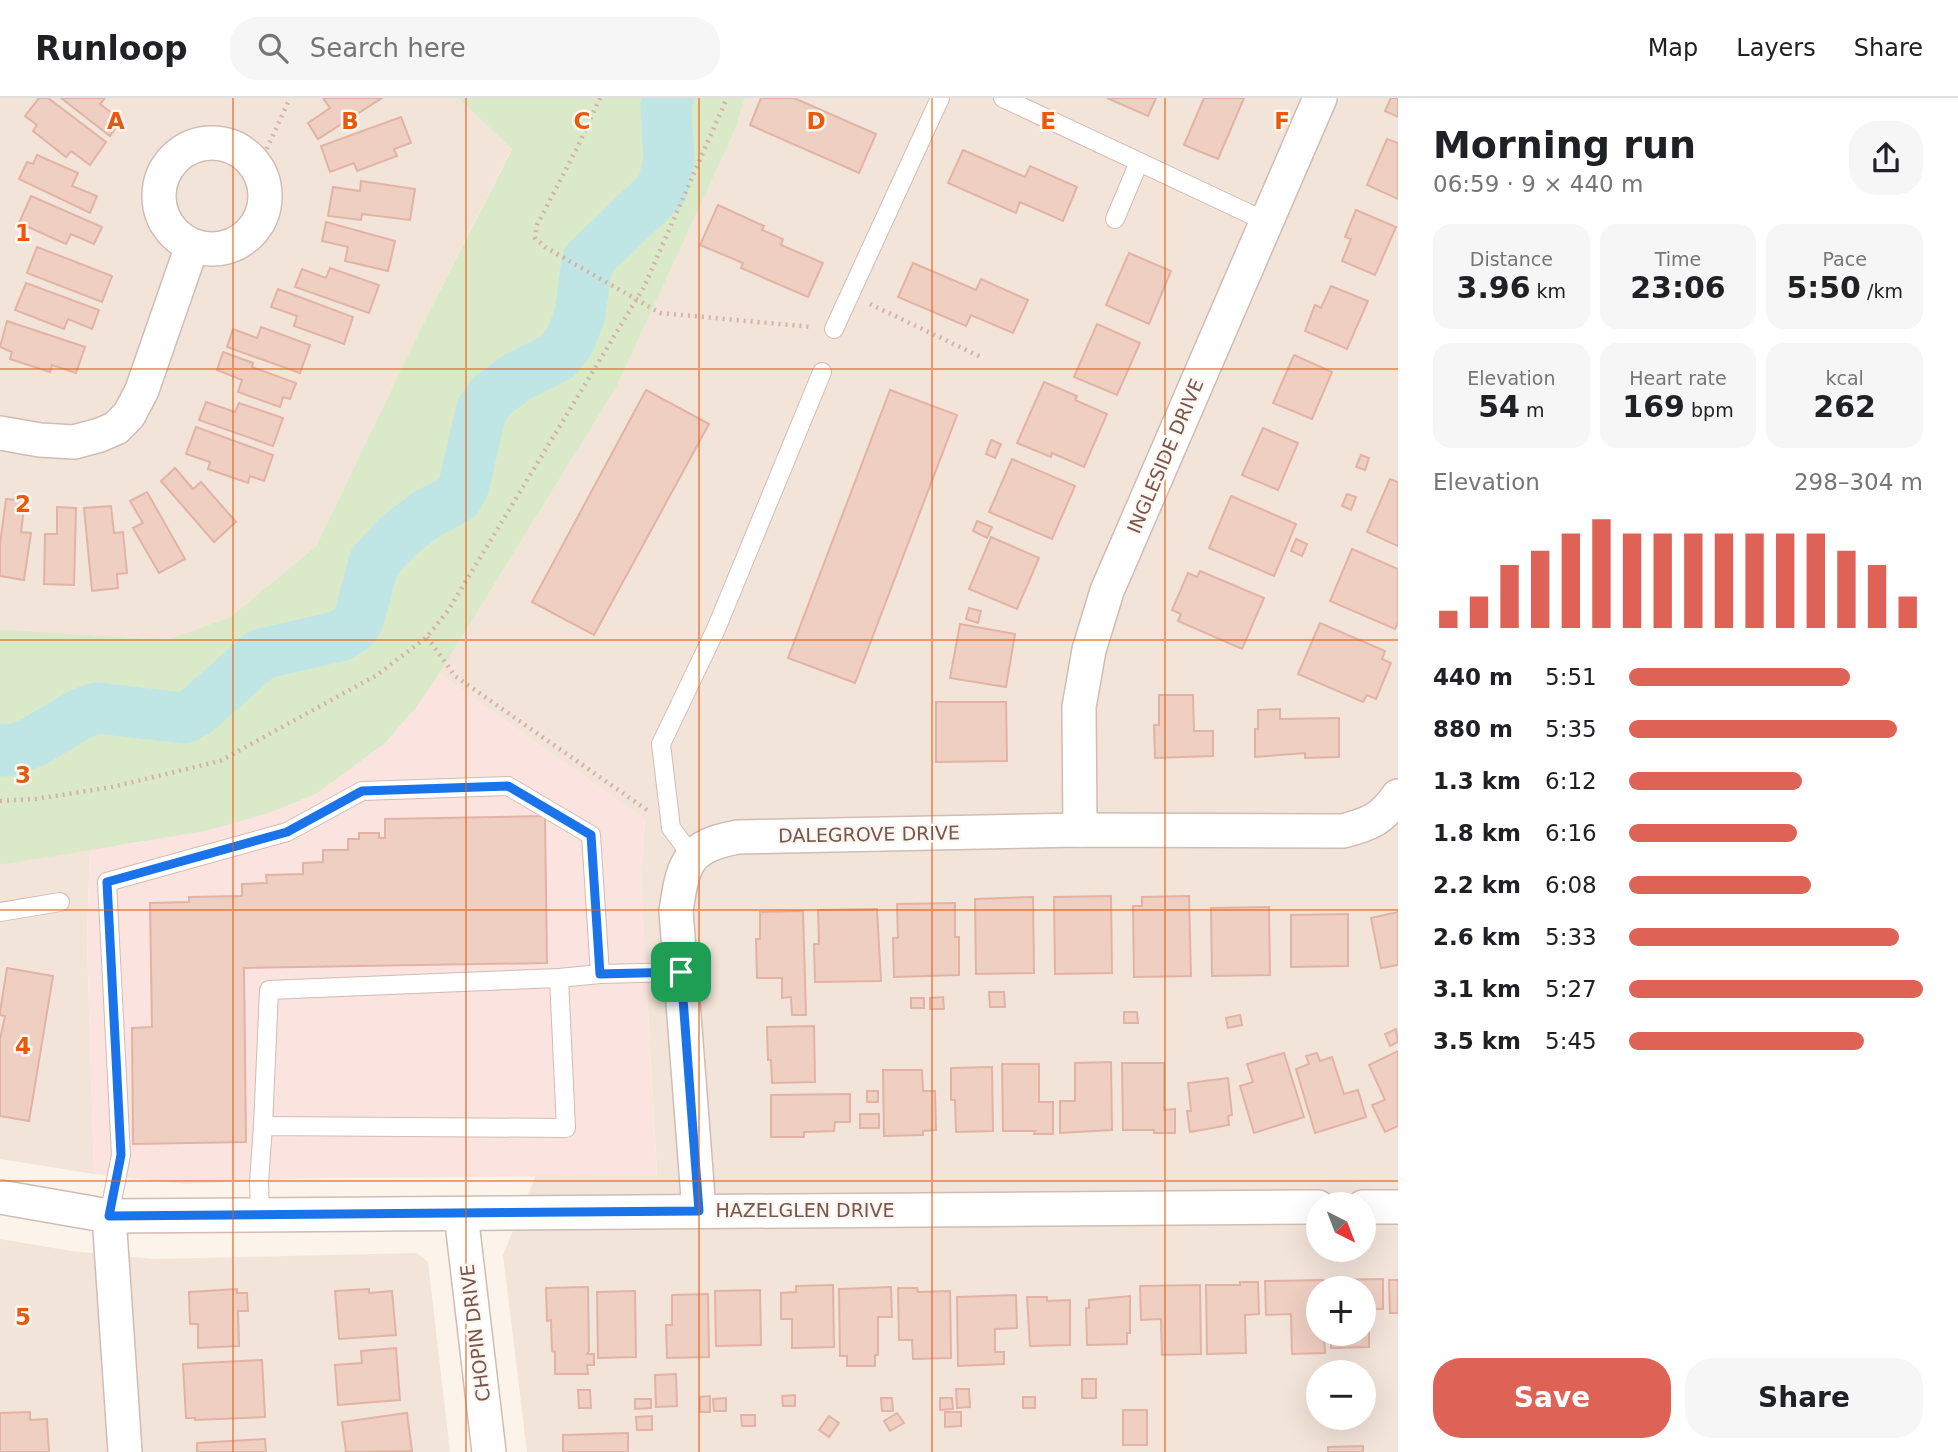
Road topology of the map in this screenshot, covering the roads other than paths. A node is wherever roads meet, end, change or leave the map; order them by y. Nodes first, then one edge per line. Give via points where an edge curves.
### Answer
1 (940, 98) edge
2 (1003, 98) edge
3 (1320, 98) edge
4 (1139, 162) junction
5 (1115, 219) dead end
6 (1267, 222) junction
7 (192, 246) junction
8 (834, 329) road end
9 (822, 372) dead end
10 (0, 433) edge
11 (1398, 796) edge
12 (1080, 830) junction
13 (692, 856) junction
14 (61, 902) dead end
15 (0, 912) edge
16 (681, 972) junction
17 (600, 974) junction
18 (559, 978) junction
19 (263, 1126) junction
20 (0, 1197) edge
21 (1376, 1207) edge
22 (1398, 1207) edge
23 (1306, 1208) edge
24 (699, 1211) junction
25 (461, 1214) junction
26 (260, 1215) junction
27 (109, 1216) junction
28 (125, 1452) edge
29 (489, 1452) edge

1 - 8 lane
2 - 4 lane
3 - 6 street, INGLESIDE DRIVE
4 - 5 lane
4 - 6 lane
6 - 12 street, INGLESIDE DRIVE via 1103,603 1079,707
7 - 7 street via 217,250 235,245 258,223 264,208 266,191 258,168 244,153 221,143 205,142 183,151 165,170 159,187 166,224
7 - 10 street via 142,390 116,428 74,442
9 - 13 lane via 716,629 661,744 671,828
11 - 12 street, DALEGROVE DRIVE via 1387,812 1368,825 1343,831
12 - 13 street, DALEGROVE DRIVE via 738,837 712,841
13 - 16 street via 681,875 676,911
14 - 15 lane
16 - 17 lane
16 - 24 street
17 - 18 lane
17 - 27 lane via 591,835 508,786 362,791 287,832 107,882 121,1155
18 - 19 lane via 269,990
18 - 19 lane via 566,1128
19 - 26 lane
20 - 27 street, HAZELGLEN DRIVE
21 - 22 street
23 - 24 street, HAZELGLEN DRIVE
24 - 25 street, HAZELGLEN DRIVE
25 - 26 street, HAZELGLEN DRIVE
25 - 29 street, CHOPIN DRIVE
26 - 27 street, HAZELGLEN DRIVE
27 - 28 street

